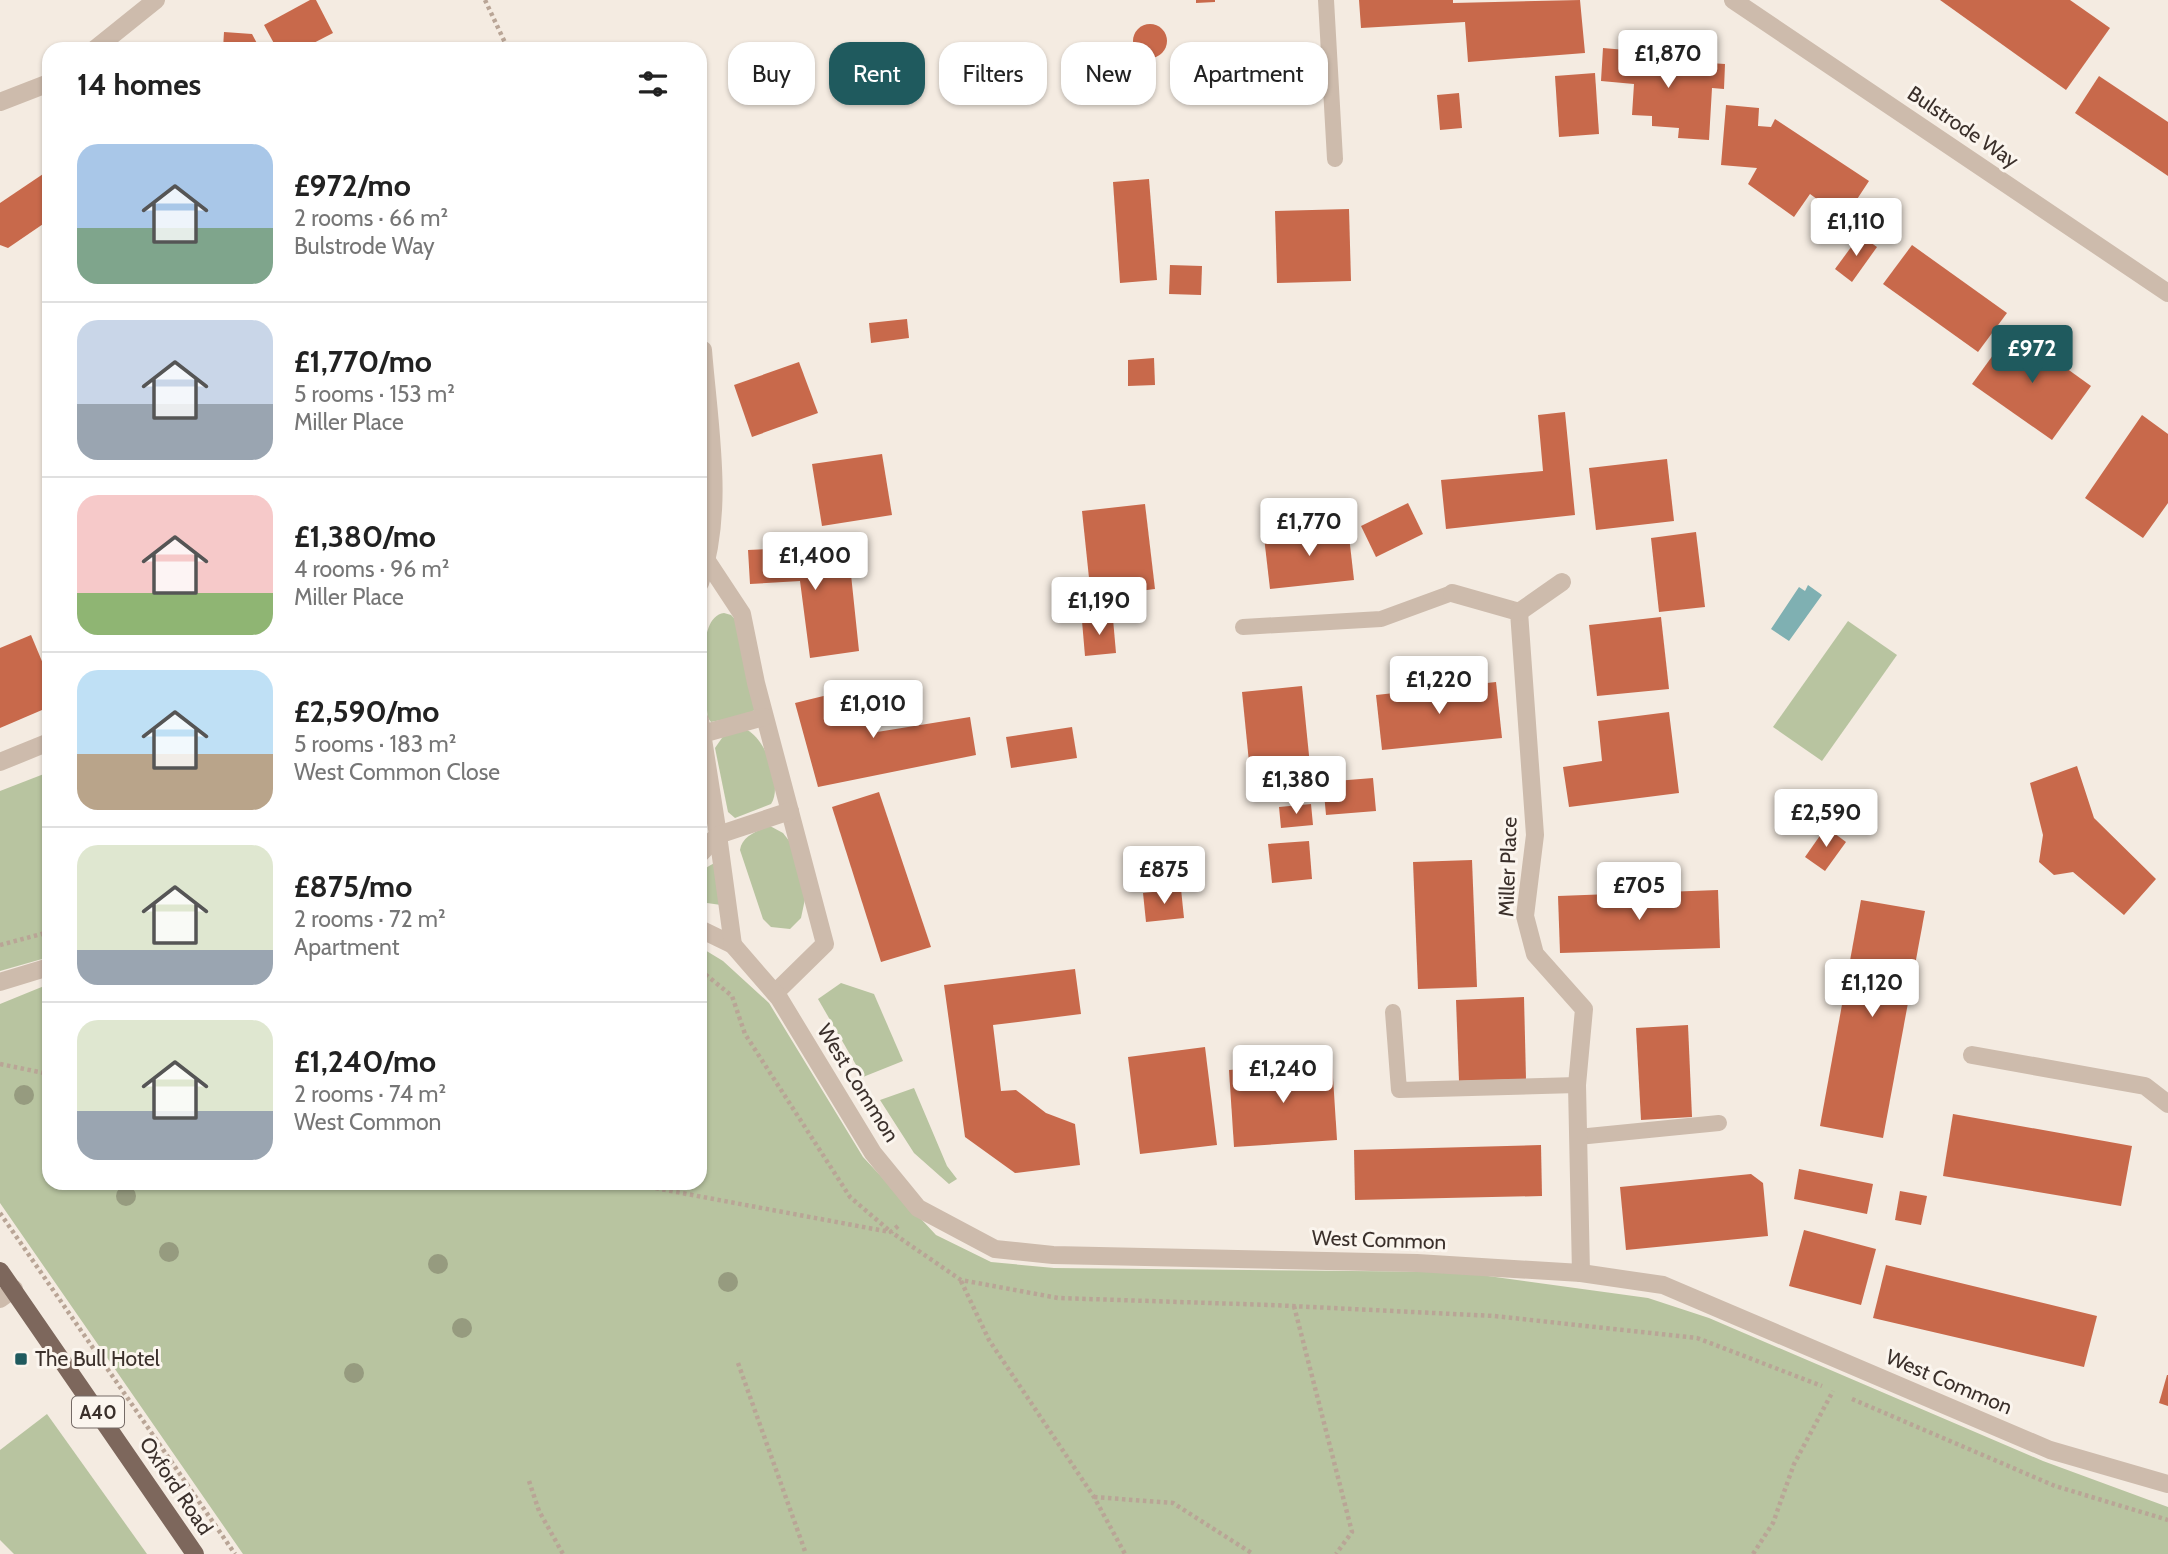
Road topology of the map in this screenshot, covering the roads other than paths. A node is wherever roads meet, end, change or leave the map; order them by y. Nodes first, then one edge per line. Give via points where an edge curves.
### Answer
1 (156, 0) edge
2 (1326, 0) edge
3 (1732, 0) edge
4 (104, 42) edge
5 (42, 86) edge
6 (0, 102) edge
7 (1335, 159) dead end
8 (2168, 293) edge
9 (707, 402) edge
10 (707, 561) joint
11 (1562, 582) dead end
12 (1452, 593) joint
13 (1518, 612) junction
14 (1244, 627) dead end
15 (764, 717) junction
16 (707, 726) edge
17 (42, 745) edge
18 (0, 762) edge
19 (707, 765) edge
20 (790, 811) junction
21 (718, 835) junction
22 (707, 847) edge
23 (707, 932) edge
24 (733, 945) junction
25 (42, 969) edge
26 (0, 982) edge
27 (775, 993) junction
28 (1393, 1012) dead end
29 (1972, 1055) dead end
30 (1577, 1085) junction
31 (2168, 1104) edge
32 (1719, 1123) dead end
33 (1578, 1137) junction
34 (0, 1271) edge
35 (1581, 1273) junction
36 (7, 1294) edge
37 (2168, 1484) edge
38 (195, 1554) edge

1 - 4 street
2 - 7 lane
3 - 8 street, Bulstrode Way
5 - 6 street
9 - 10 street via 715,505
10 - 15 street via 742,614
11 - 13 street
12 - 13 street
12 - 14 lane via 1381,619
13 - 30 street, Miller Place via 1535,835 1525,916 1535,954 1584,1009
15 - 16 street
15 - 20 street
17 - 18 street
19 - 21 street
20 - 21 street
20 - 27 street via 825,944
21 - 22 street
21 - 24 street
23 - 24 street, West Common
24 - 27 street, West Common
25 - 26 street
27 - 35 street, West Common via 873,1153 918,1208 995,1249 1053,1255 1403,1262
28 - 30 lane via 1399,1090
29 - 31 street via 2145,1086
30 - 33 street, Miller Place
32 - 33 lane
33 - 35 street, Miller Place
34 - 36 main road, Oxford Road / A40
35 - 37 street, West Common via 1663,1285 2050,1450
36 - 38 main road, Oxford Road / A40

